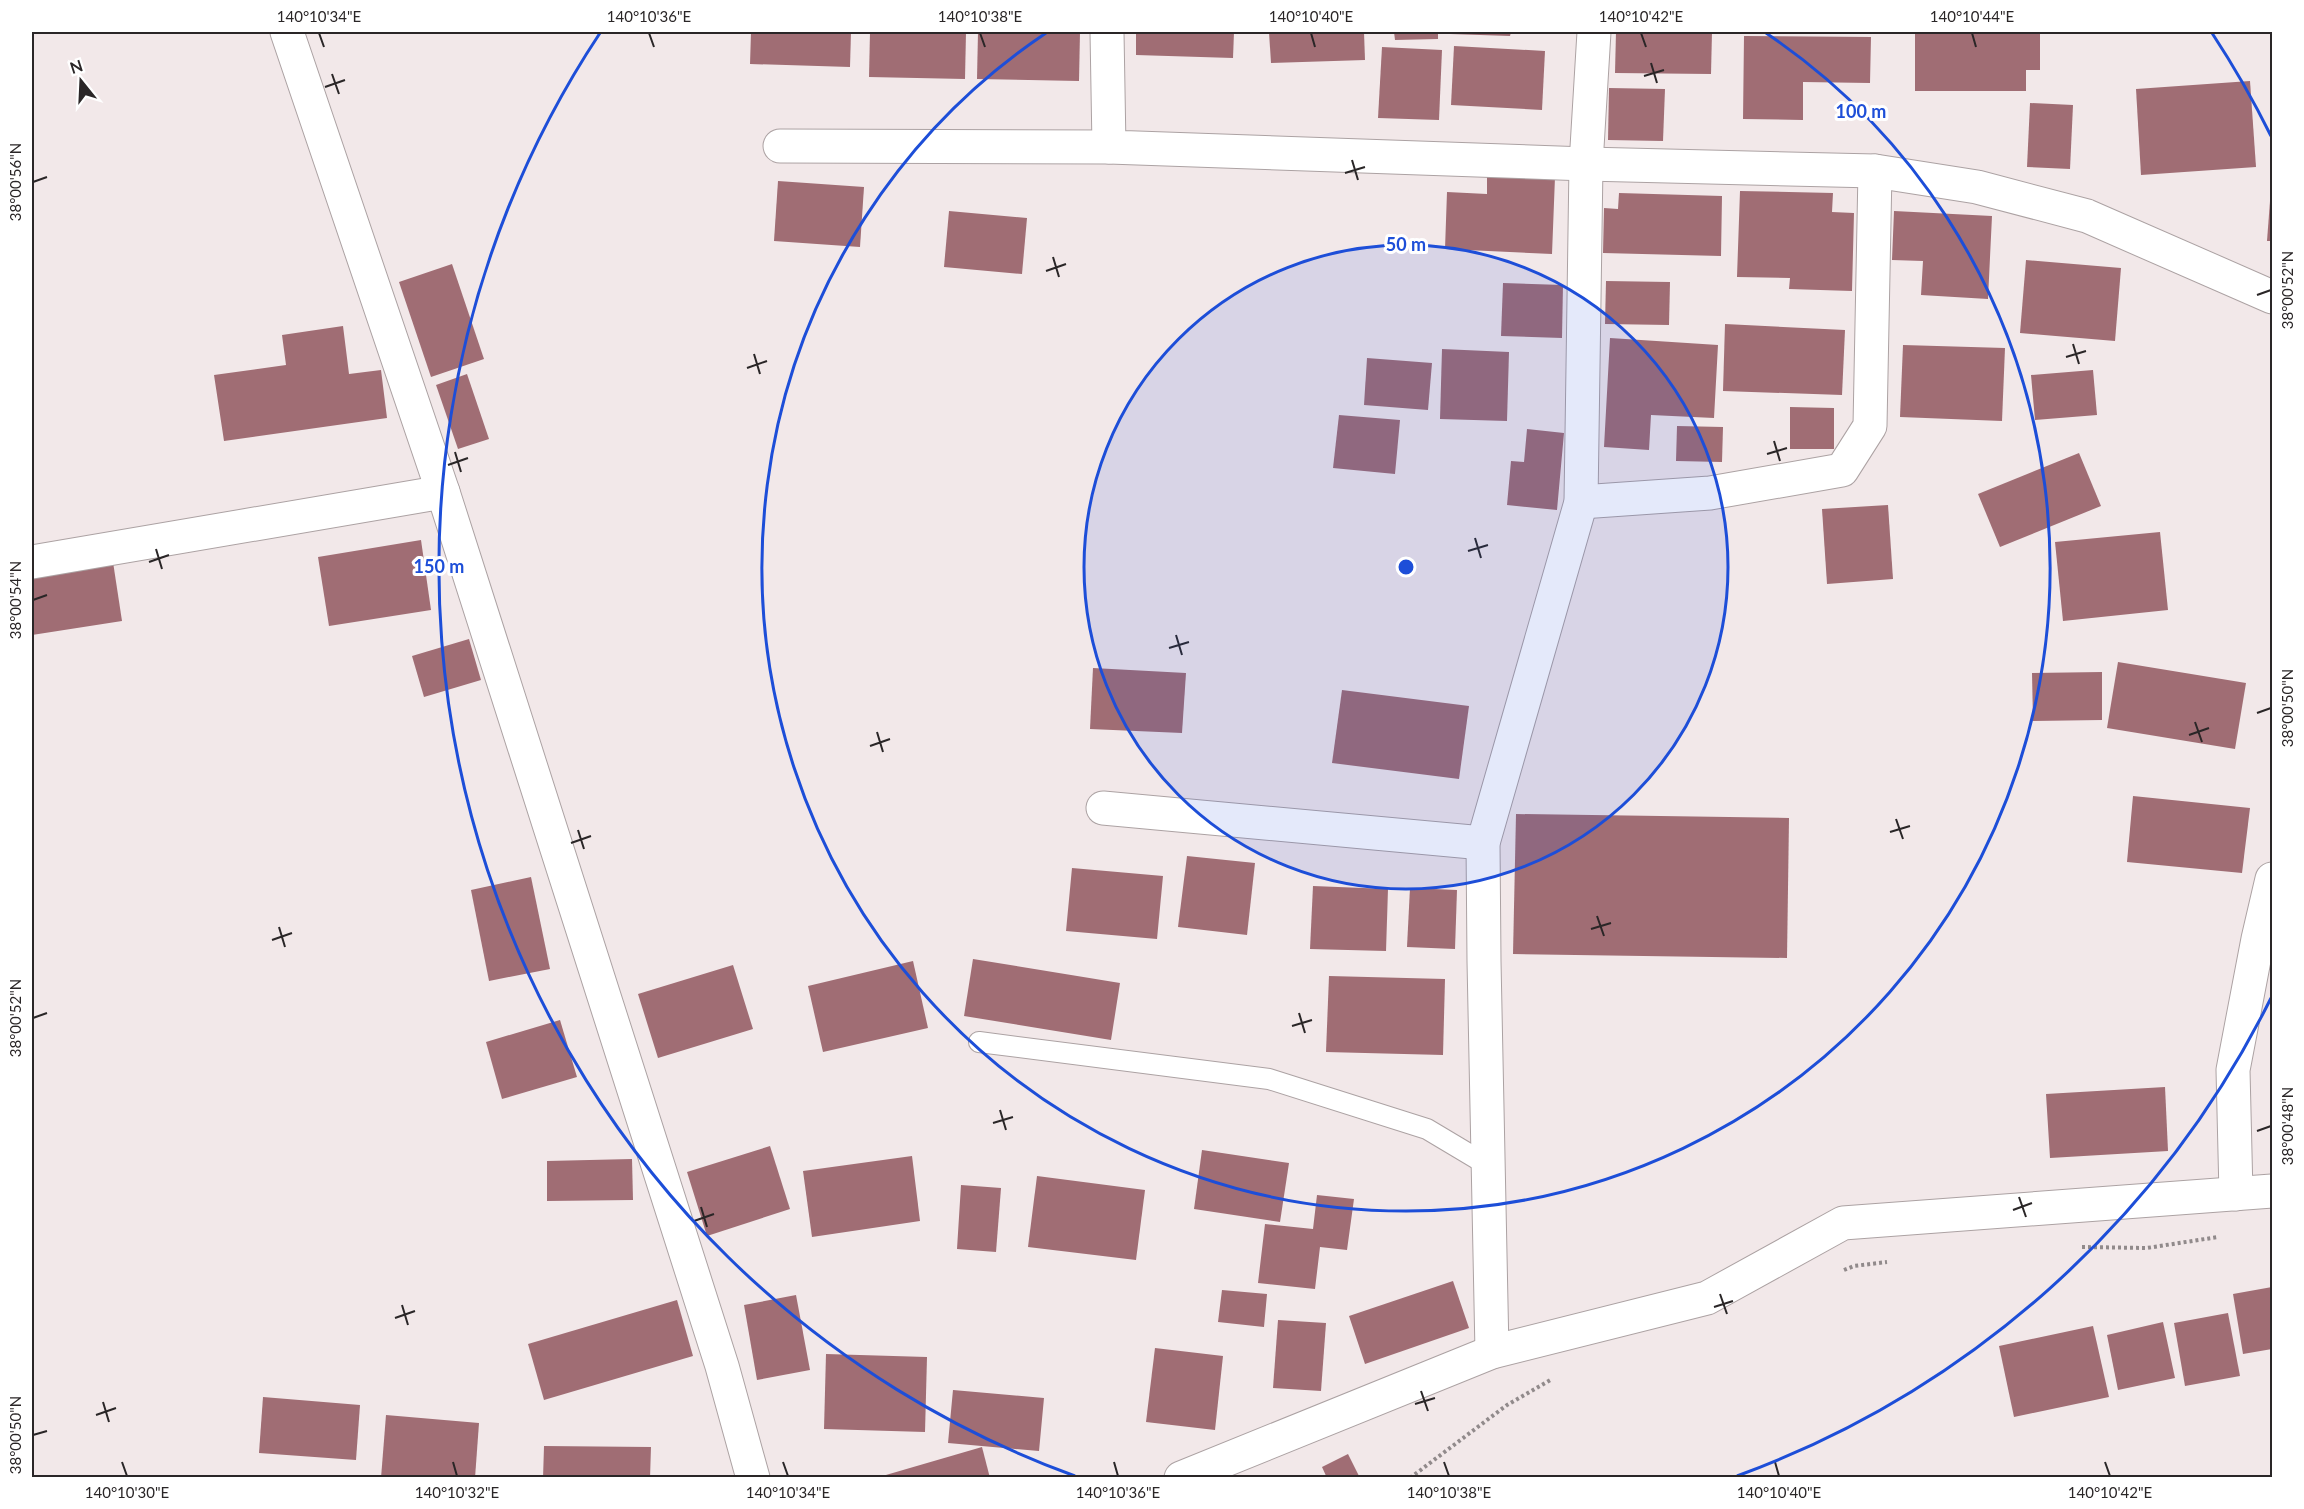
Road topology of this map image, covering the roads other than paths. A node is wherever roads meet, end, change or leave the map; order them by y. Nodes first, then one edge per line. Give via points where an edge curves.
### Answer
1 (287, 32) edge
2 (1107, 32) edge
3 (1594, 32) edge
4 (780, 146) dead end
5 (1109, 147) junction
6 (1586, 164) junction
7 (1875, 171) junction
8 (2272, 297) edge
9 (442, 492) junction
10 (1581, 502) junction
11 (32, 562) edge
12 (1103, 808) dead end
13 (1484, 843) junction
14 (2272, 879) edge
15 (979, 1042) dead end
16 (1488, 1166) junction
17 (2272, 1191) edge
18 (2236, 1194) junction
19 (1492, 1352) junction
20 (753, 1478) edge
21 (1181, 1478) edge

1 - 9 street
2 - 5 street
3 - 6 street
4 - 5 street
5 - 6 street
6 - 7 street
6 - 10 street
7 - 8 street via 1977,187 2086,216
7 - 10 street via 1870,426 1842,470 1710,493
9 - 11 street
9 - 20 street via 722,1366
10 - 13 street
12 - 13 street
13 - 16 street
14 - 18 street via 2233,1070
15 - 16 lane via 1269,1079 1427,1129
16 - 19 street
17 - 18 street
18 - 19 street via 1843,1223 1707,1298
19 - 21 street

